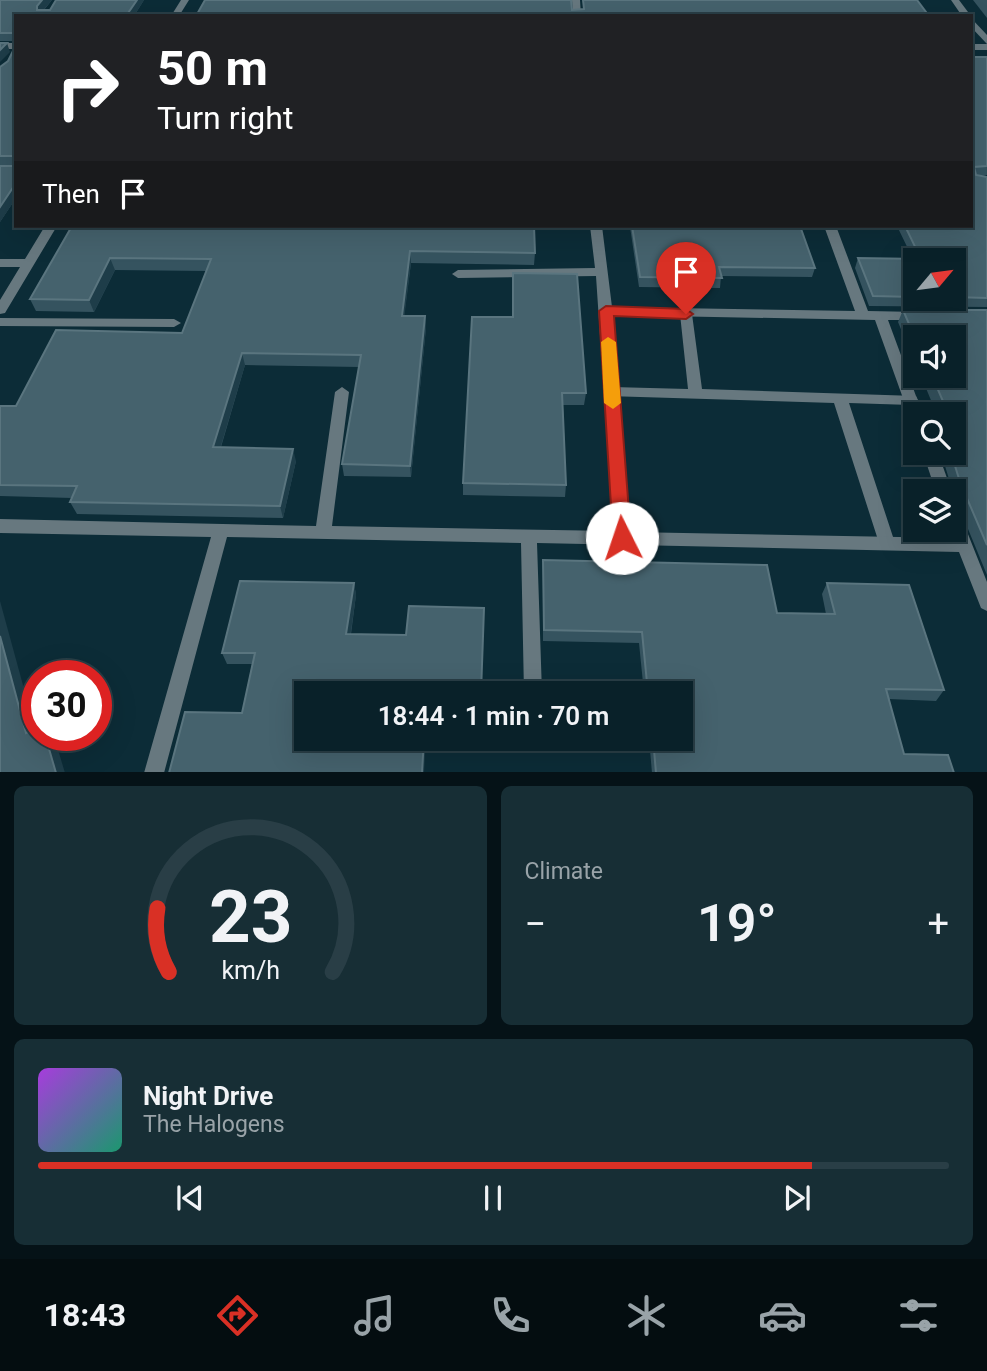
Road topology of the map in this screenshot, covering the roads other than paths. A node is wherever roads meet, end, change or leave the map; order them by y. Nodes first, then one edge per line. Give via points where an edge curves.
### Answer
1 (973, 23) edge
2 (987, 26) edge
3 (987, 41) edge
4 (50, 228) edge
5 (596, 228) edge
6 (831, 228) edge
7 (0, 263) edge
8 (29, 263) junction
9 (600, 272) junction
10 (458, 274) dead end
11 (0, 310) edge
12 (606, 311) junction
13 (686, 314) junction
14 (863, 315) junction
15 (880, 316) junction
16 (934, 316) edge
17 (0, 322) edge
18 (174, 323) dead end
19 (342, 392) dead end
20 (612, 392) junction
21 (696, 394) junction
22 (840, 399) junction
23 (911, 400) joint
24 (0, 526) edge
25 (221, 530) junction
26 (323, 532) junction
27 (529, 536) junction
28 (622, 538) junction
29 (962, 542) edge
30 (887, 543) junction
31 (963, 545) junction
32 (987, 603) edge
33 (533, 681) edge
34 (154, 772) edge

1 - 2 street
1 - 3 street
4 - 8 street
5 - 9 street
6 - 14 street
7 - 8 street
8 - 11 street
9 - 10 street
9 - 12 street
12 - 13 street
12 - 20 street
13 - 14 street
13 - 21 street
14 - 15 street
15 - 16 street
15 - 23 street
17 - 18 street
19 - 26 street
20 - 21 street
20 - 28 street
21 - 22 street
22 - 23 street
22 - 30 street
24 - 25 street
25 - 26 street
25 - 34 street
26 - 27 street
27 - 28 street
27 - 33 street
28 - 30 street
29 - 31 street
30 - 31 street
31 - 32 street

